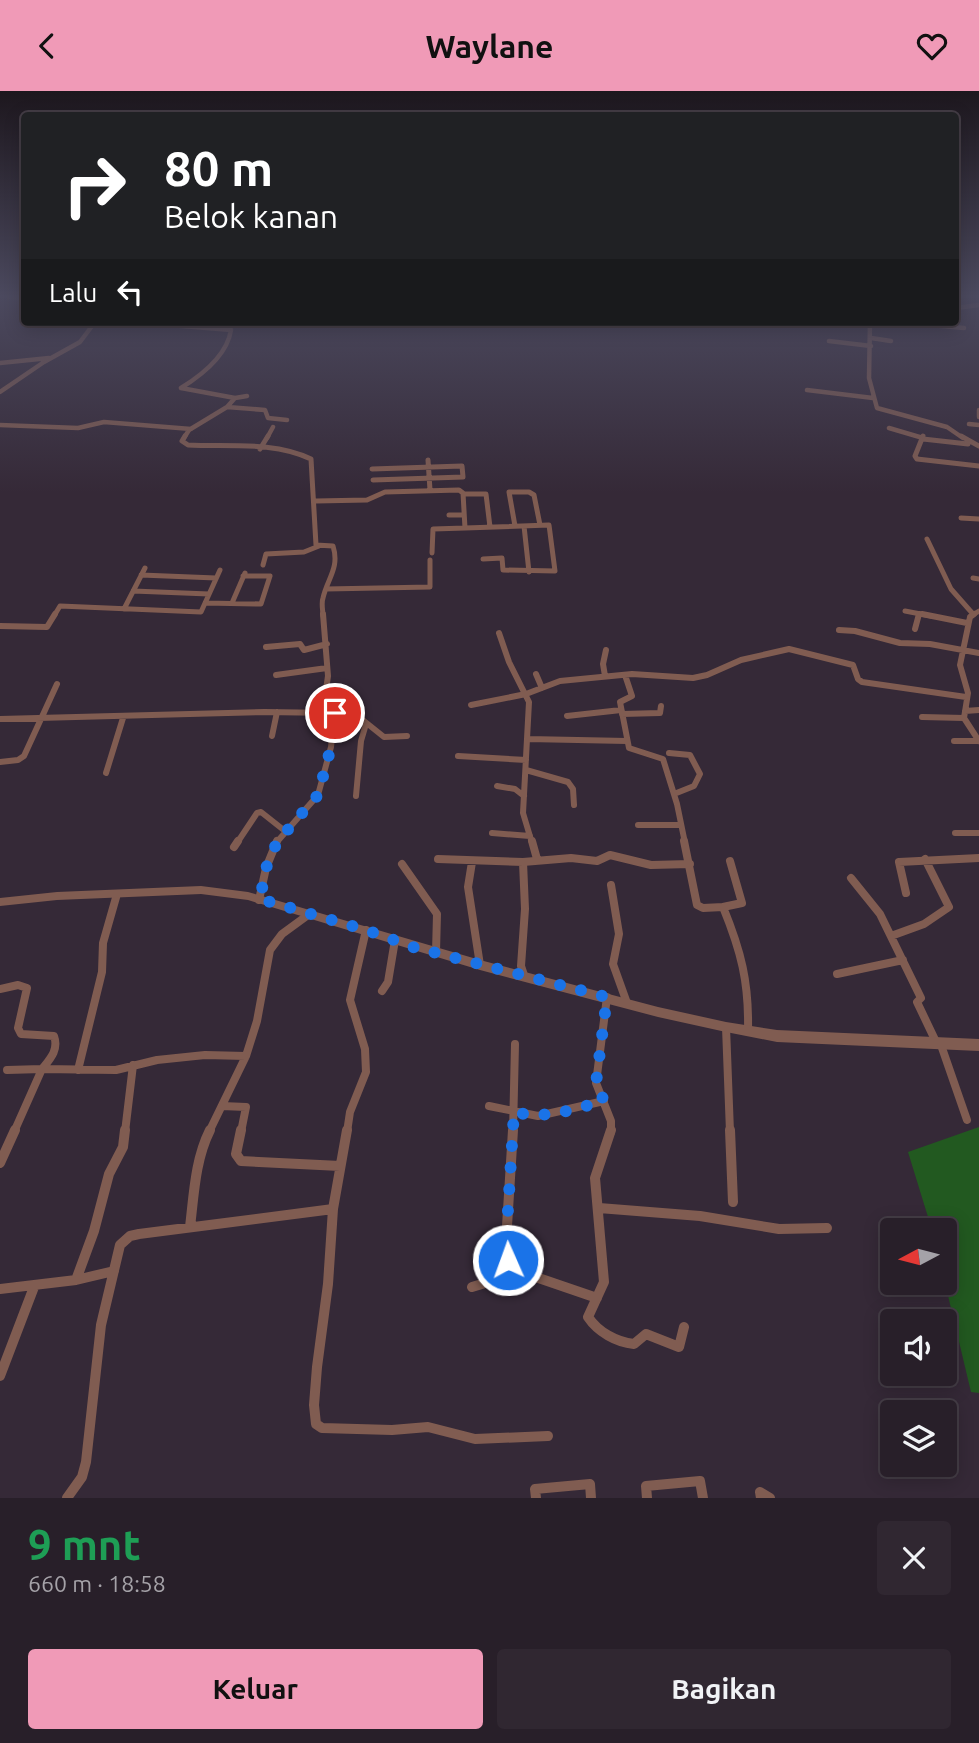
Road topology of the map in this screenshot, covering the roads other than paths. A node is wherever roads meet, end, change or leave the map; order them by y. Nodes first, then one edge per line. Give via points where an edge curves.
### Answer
1 (45, 362) edge
2 (213, 362) edge
3 (870, 362) edge
4 (807, 390) dead end
5 (0, 392) edge
6 (247, 396) dead end
7 (236, 398) junction
8 (873, 398) junction
9 (227, 407) junction
10 (979, 410) edge
11 (979, 417) edge
12 (286, 420) dead end
13 (969, 423) dead end
14 (0, 425) edge
15 (979, 425) edge
16 (273, 427) dead end
17 (889, 428) dead end
18 (191, 429) junction
19 (923, 439) junction
20 (969, 445) junction
21 (979, 446) edge
22 (260, 449) junction
23 (450, 457) dead end
24 (428, 464) junction
25 (451, 466) junction
26 (979, 466) edge
27 (372, 469) dead end
28 (429, 478) junction
29 (373, 480) dead end
30 (429, 490) junction
31 (463, 495) junction
32 (316, 501) junction
33 (449, 515) dead end
34 (464, 515) junction
35 (961, 518) dead end
36 (979, 519) edge
37 (540, 525) junction
38 (515, 526) junction
39 (524, 526) junction
40 (490, 527) junction
41 (465, 529) junction
42 (928, 539) dead end
43 (319, 546) junction
44 (483, 559) dead end
45 (263, 565) dead end
46 (220, 571) dead end
47 (529, 572) junction
48 (216, 578) junction
49 (326, 589) junction
50 (133, 591) junction
51 (209, 594) junction
52 (205, 603) junction
53 (232, 603) junction
54 (124, 609) junction
55 (905, 611) dead end
56 (976, 612) edge
57 (919, 614) junction
58 (967, 624) junction
59 (0, 626) edge
60 (915, 629) dead end
61 (839, 630) dead end
62 (499, 633) dead end
63 (327, 644) junction
64 (266, 647) dead end
65 (606, 650) dead end
66 (961, 650) junction
67 (979, 653) edge
68 (327, 668) junction
69 (536, 674) dead end
70 (276, 675) dead end
71 (625, 675) junction
72 (605, 676) junction
73 (57, 684) dead end
74 (542, 688) junction
75 (526, 694) junction
76 (966, 697) junction
77 (471, 705) dead end
78 (661, 706) dead end
79 (323, 711) junction
80 (979, 711) edge
81 (277, 712) junction
82 (622, 712) junction
83 (335, 713) junction
84 (965, 714) junction
85 (567, 716) dead end
86 (922, 717) dead end
87 (123, 718) junction
88 (0, 719) edge
89 (41, 719) junction
90 (366, 725) junction
91 (272, 736) dead end
92 (407, 736) dead end
93 (528, 739) junction
94 (627, 741) junction
95 (954, 741) dead end
96 (669, 753) dead end
97 (458, 756) dead end
98 (526, 760) junction
99 (0, 762) edge
100 (526, 770) junction
101 (106, 773) dead end
102 (497, 786) dead end
103 (674, 794) junction
104 (356, 796) dead end
105 (524, 796) junction
106 (575, 805) dead end
107 (638, 825) dead end
108 (681, 825) junction
109 (285, 831) junction
110 (492, 832) dead end
111 (955, 833) dead end
112 (979, 833) edge
113 (530, 836) junction
114 (234, 848) dead end
115 (979, 858) edge
116 (438, 859) dead end
117 (537, 859) junction
118 (925, 859) junction
119 (730, 861) dead end
120 (472, 862) junction
121 (523, 862) junction
122 (402, 864) dead end
123 (690, 864) junction
124 (850, 878) dead end
125 (611, 885) dead end
126 (906, 893) dead end
127 (117, 894) junction
128 (260, 899) junction
129 (0, 902) edge
130 (723, 907) junction
131 (309, 915) junction
132 (366, 930) junction
133 (891, 936) junction
134 (395, 940) junction
135 (436, 952) junction
136 (903, 960) junction
137 (480, 965) junction
138 (837, 974) dead end
139 (524, 975) junction
140 (0, 989) edge
141 (382, 991) dead end
142 (607, 997) junction
143 (627, 1003) junction
144 (726, 1027) junction
145 (747, 1030) junction
146 (514, 1044) dead end
147 (939, 1045) junction
148 (979, 1045) edge
149 (246, 1056) junction
150 (133, 1065) junction
151 (42, 1069) junction
152 (7, 1070) dead end
153 (78, 1070) junction
154 (604, 1101) junction
155 (222, 1106) junction
156 (489, 1106) dead end
157 (514, 1112) junction
158 (967, 1120) dead end
159 (0, 1163) edge
160 (340, 1167) junction
161 (733, 1202) dead end
162 (599, 1207) junction
163 (333, 1209) junction
164 (190, 1227) junction
165 (827, 1228) dead end
166 (510, 1262) junction
167 (114, 1271) junction
168 (76, 1280) junction
169 (34, 1287) junction
170 (472, 1287) dead end
171 (0, 1289) edge
172 (597, 1298) junction
173 (684, 1327) dead end
174 (0, 1376) edge
175 (548, 1436) dead end
176 (67, 1498) edge
177 (536, 1498) edge
178 (591, 1498) edge
179 (647, 1498) edge
180 (704, 1498) edge
181 (761, 1498) edge
182 (770, 1498) edge

1 - 5 street
2 - 7 street via 206,372 181,388
3 - 8 street
4 - 8 street
6 - 7 street
7 - 9 street
8 - 20 street via 883,411 948,428
9 - 12 street via 265,410 268,418
9 - 18 street
10 - 11 street
13 - 15 street
14 - 18 street via 78,428 104,422
16 - 22 street
17 - 19 street
18 - 22 street via 182,439 188,445
19 - 20 street
19 - 26 street via 917,459
20 - 21 street
22 - 32 street via 309,457
23 - 25 street
24 - 25 street
24 - 27 street
24 - 28 street
25 - 28 street via 461,466 463,477
28 - 29 street
28 - 30 street
30 - 31 street via 455,489
30 - 32 street via 385,492 367,500
31 - 34 street
31 - 40 street via 486,494
32 - 43 street via 315,541
33 - 34 street
34 - 41 street
35 - 36 street
37 - 38 street via 534,495 509,492
37 - 39 street
37 - 47 street via 549,525 555,571
38 - 39 street
38 - 40 street
39 - 47 street
40 - 41 street
41 - 49 street via 433,529 429,587
42 - 56 street via 949,586
43 - 45 street via 304,552 266,554
43 - 49 street via 334,547 333,577
44 - 47 street via 502,558 503,570
46 - 48 street
48 - 50 street via 143,572
48 - 51 street
49 - 63 street via 322,599
50 - 51 street
50 - 54 street
51 - 52 street
52 - 53 street
52 - 54 street via 201,612
53 - 53 street via 261,604 270,576 244,574
54 - 59 street via 60,606 47,627
55 - 57 street
56 - 58 street
57 - 58 street
57 - 60 street
58 - 66 street
61 - 66 street
62 - 75 street
63 - 64 street via 304,650 300,644
63 - 68 street
65 - 72 street
66 - 67 street
66 - 76 street
68 - 70 street
68 - 79 street
69 - 74 street
71 - 72 street
71 - 76 street via 693,678 763,654 795,650 853,665 862,682
71 - 82 street via 633,695 620,701
72 - 74 street via 560,681
73 - 89 street
74 - 75 street
75 - 77 street
75 - 93 street
76 - 84 street
78 - 82 street via 660,713
79 - 81 street
79 - 83 street
80 - 84 street
81 - 87 street
81 - 91 street
82 - 85 street
82 - 94 street
83 - 90 street
83 - 109 street via 318,795
84 - 86 street
84 - 95 street via 979,741
87 - 89 street
87 - 101 street
88 - 89 street
89 - 99 street via 24,756
90 - 92 street via 384,737
90 - 104 street
93 - 94 street
93 - 98 street
94 - 103 street via 631,750 661,756
96 - 103 street via 690,755 700,774 694,786
97 - 98 street
98 - 100 street
100 - 105 street
100 - 106 street via 568,782
102 - 105 street
103 - 108 street
105 - 113 street via 523,813
107 - 108 street
108 - 123 street
109 - 114 street via 257,813
109 - 128 street via 266,868
110 - 113 street
111 - 112 street
113 - 117 street
115 - 118 street
116 - 120 street
117 - 121 street
117 - 123 street via 597,861 610,855 651,865
118 - 126 street via 899,862
118 - 133 street via 949,907 924,924
119 - 130 street via 742,903
120 - 121 street
120 - 137 street via 468,893
121 - 139 street
122 - 135 street via 437,914
123 - 130 street via 697,905
124 - 133 street via 880,914
125 - 143 street via 619,934 614,964
127 - 128 street via 201,890
127 - 129 street
127 - 153 street
128 - 131 street
130 - 145 street via 741,950 749,994
131 - 132 street
131 - 149 street via 282,934 270,950
132 - 134 street
132 - 160 street via 350,1000 365,1049 366,1072 350,1112
133 - 136 street
134 - 135 street
134 - 141 street via 388,982
135 - 137 street
136 - 138 street
136 - 147 street via 921,998 916,1002
137 - 139 street
139 - 142 street
140 - 151 street via 26,987 21,1034 57,1040 57,1049
142 - 143 street
142 - 154 street via 596,1083
143 - 144 street
144 - 145 street
144 - 161 street
145 - 147 street via 777,1036
146 - 157 street
147 - 148 street
147 - 158 street
149 - 150 street via 205,1055
149 - 155 street
150 - 153 street
150 - 168 street via 123,1147 109,1174
151 - 152 street
151 - 153 street
151 - 159 street
154 - 157 street via 544,1116
154 - 162 street via 611,1134 596,1175
155 - 160 street via 246,1107 236,1154 241,1161
155 - 164 street via 199,1159
156 - 157 street
157 - 166 street via 506,1242
160 - 163 street
162 - 165 street via 697,1215 794,1231
162 - 172 street via 604,1282
163 - 164 street
163 - 175 street via 316,1424 322,1428 392,1430 428,1427 475,1439
164 - 167 street via 131,1236 120,1245
166 - 170 street via 492,1283
166 - 172 street via 521,1272
167 - 168 street
167 - 176 street via 101,1325 86,1462
168 - 169 street
169 - 171 street
169 - 174 street
172 - 173 street via 590,1322 623,1343 634,1344 646,1335 678,1347
177 - 178 street via 535,1489 590,1484
179 - 180 street via 646,1486 700,1481
181 - 182 street via 760,1492

